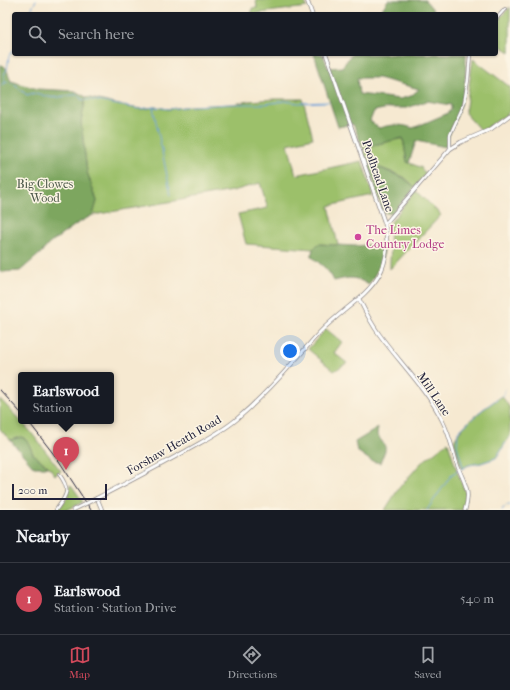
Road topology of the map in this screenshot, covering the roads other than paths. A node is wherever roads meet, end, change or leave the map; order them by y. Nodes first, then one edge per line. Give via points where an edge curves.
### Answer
1 (307, 0) edge
2 (505, 9) dead end
3 (311, 12) edge
4 (498, 17) edge
5 (327, 56) edge
6 (470, 56) edge
7 (510, 115) edge
8 (450, 149) junction
9 (385, 224) junction
10 (359, 299) junction
11 (59, 474) dead end
12 (97, 498) junction
13 (56, 510) edge
14 (73, 510) edge
15 (102, 510) edge
16 (466, 510) edge

1 - 3 street
2 - 4 street
5 - 9 street, Poolhead Lane
6 - 8 street via 464,104 450,135
7 - 8 street via 491,129
8 - 9 street
9 - 10 street, Poolhead Lane via 388,243 384,266
10 - 12 street, Forshaw Heath Road via 320,332 262,396 236,420 216,434
10 - 16 street, Mill Lane via 378,332 442,419 467,487 469,496
11 - 13 street via 66,483 67,492
12 - 14 street, Forshaw Heath Road, bridge
12 - 15 street

